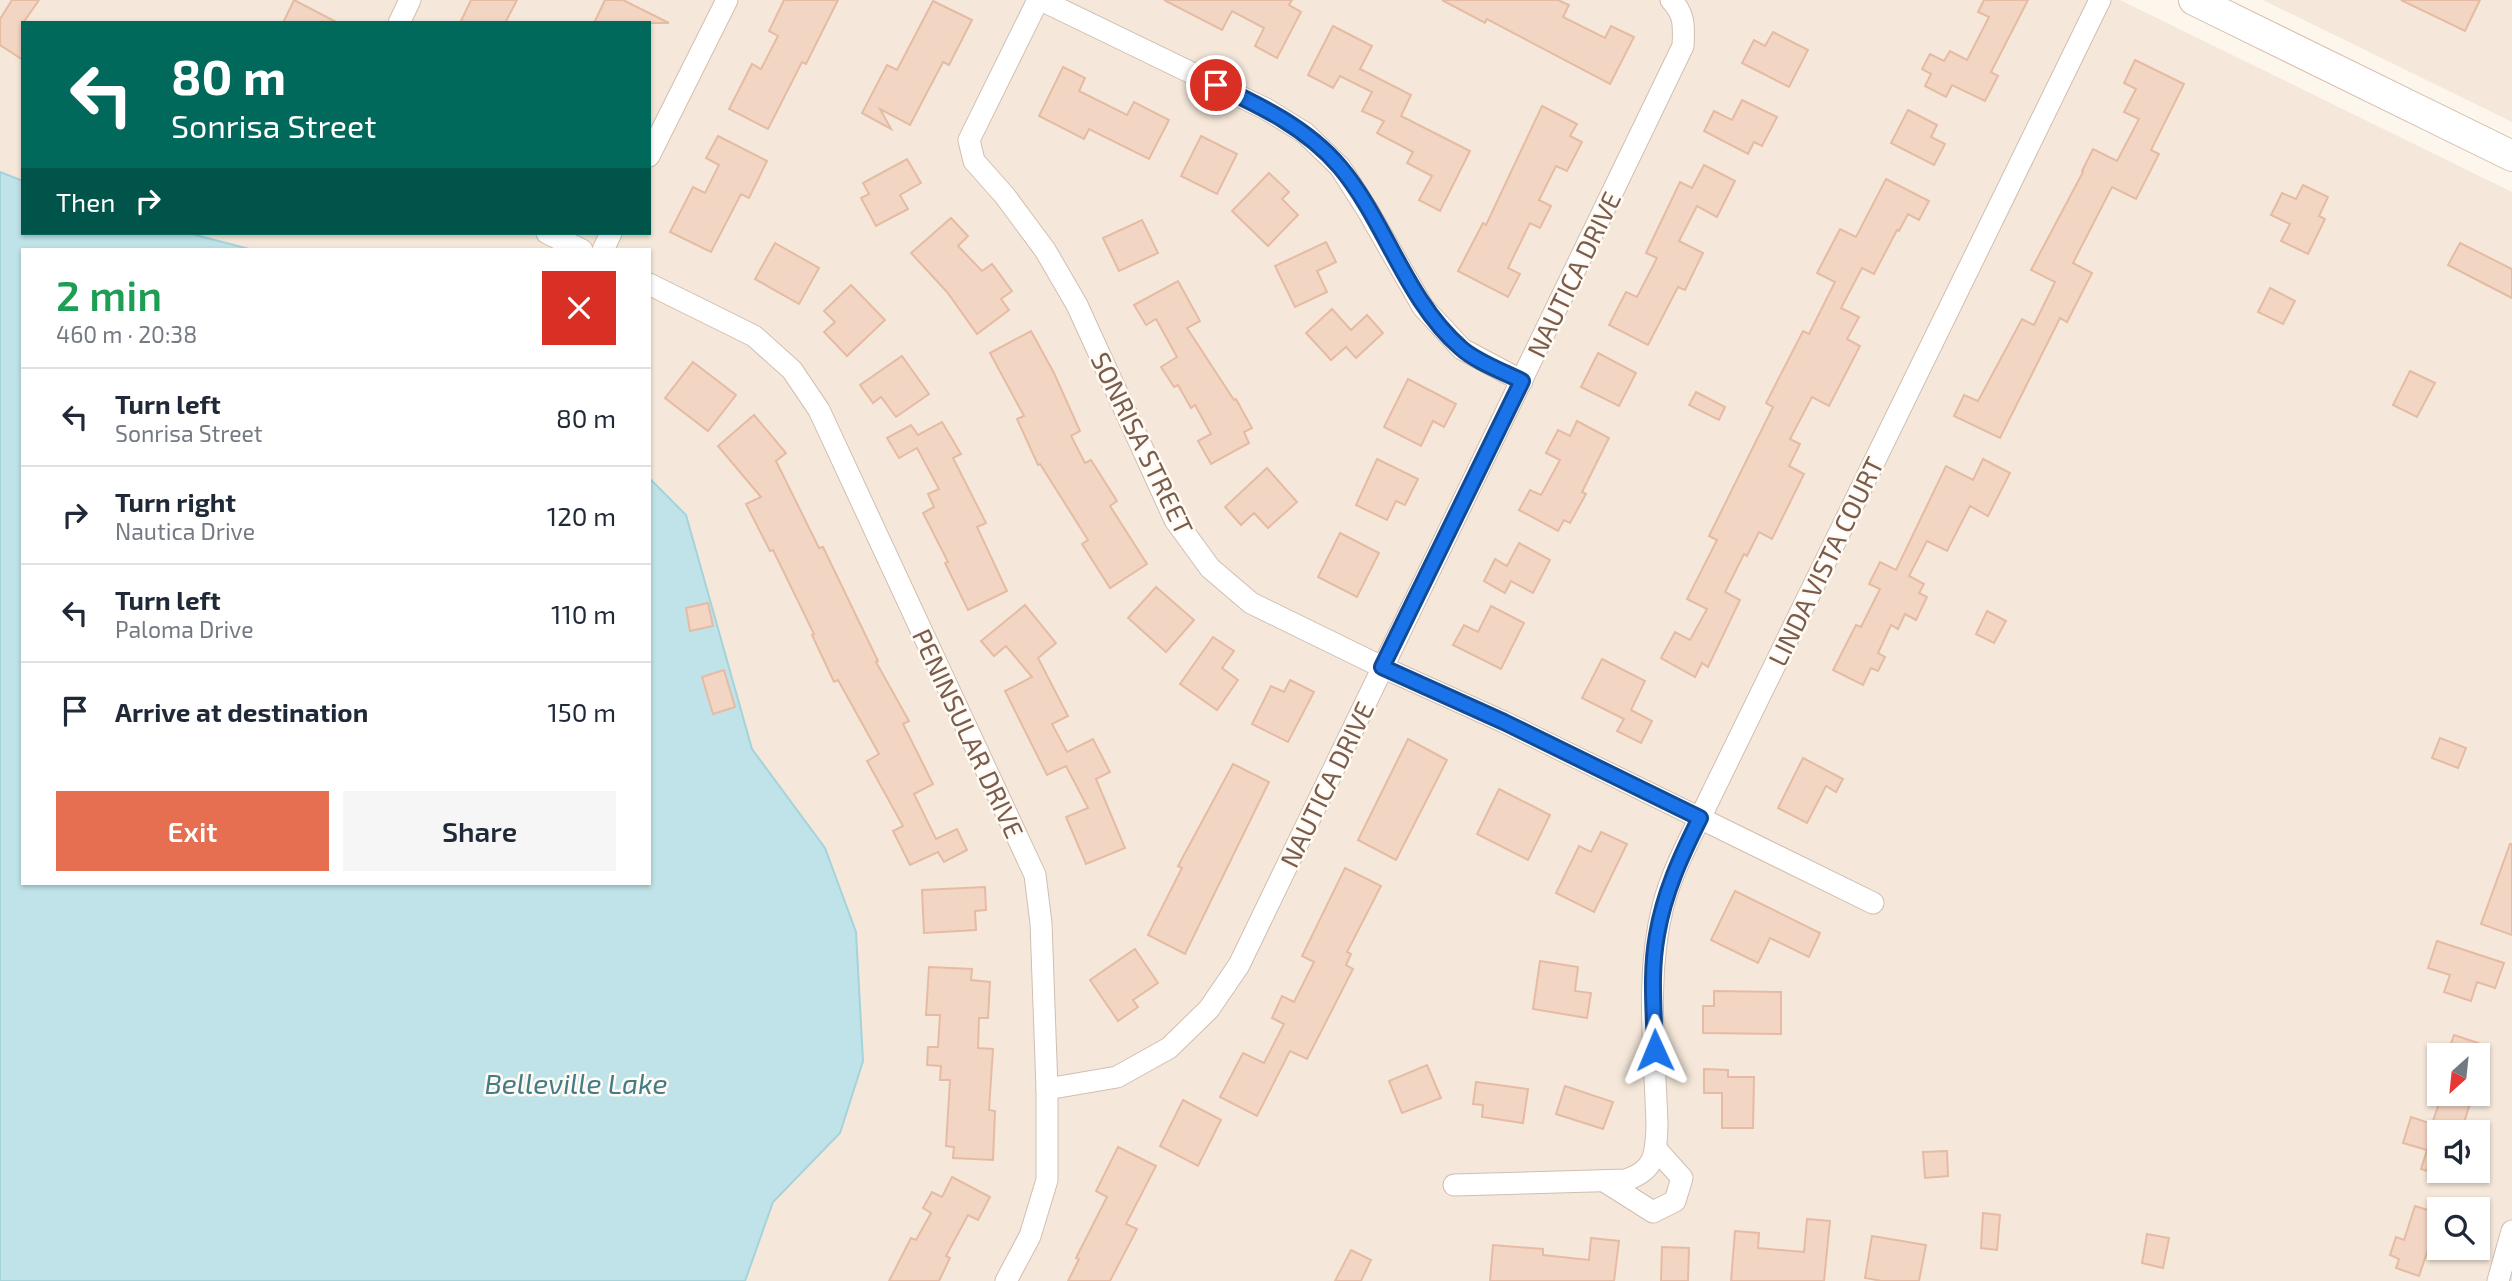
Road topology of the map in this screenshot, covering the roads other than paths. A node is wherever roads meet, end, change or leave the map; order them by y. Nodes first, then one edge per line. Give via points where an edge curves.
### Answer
1 (410, 0) edge
2 (727, 0) edge
3 (1040, 0) edge
4 (2100, 0) edge
5 (2194, 0) edge
6 (1674, 4) edge
7 (400, 21) edge
8 (651, 152) edge
9 (2512, 156) edge
10 (551, 235) edge
11 (578, 248) edge
12 (651, 285) edge
13 (1522, 381) junction
14 (1382, 667) junction
15 (1700, 818) junction
16 (1873, 902) dead end
17 (1047, 1089) junction
18 (1656, 1149) junction
19 (1604, 1181) junction
20 (1454, 1185) dead end
21 (2512, 1231) edge
22 (1006, 1281) edge
23 (2498, 1281) edge

1 - 7 street
2 - 8 street
3 - 13 street via 1266,109 1304,133 1340,167 1423,307 1462,349
3 - 14 street, SONRISA STREET via 969,140 974,161 1045,250 1071,294 1175,520 1210,568 1251,603
4 - 15 street, LINDA VISTA COURT
5 - 9 main road
6 - 13 street, NAUTICA DRIVE via 1684,22 1683,46
10 - 11 street
12 - 17 street, PENINSULAR DRIVE via 754,336 792,370 819,410 1035,875
13 - 14 street, NAUTICA DRIVE
14 - 15 street, SONRISA STREET
14 - 17 street, NAUTICA DRIVE via 1239,965 1209,1009 1169,1048 1118,1077
15 - 16 street, SONRISA STREET
15 - 18 street, LINDA VISTA COURT via 1671,881 1656,938
17 - 22 street, PENINSULAR DRIVE via 1047,1180 1030,1236
18 - 19 street via 1651,1162 1636,1176
18 - 19 street via 1682,1178 1675,1201 1653,1212
19 - 20 street
21 - 23 street

